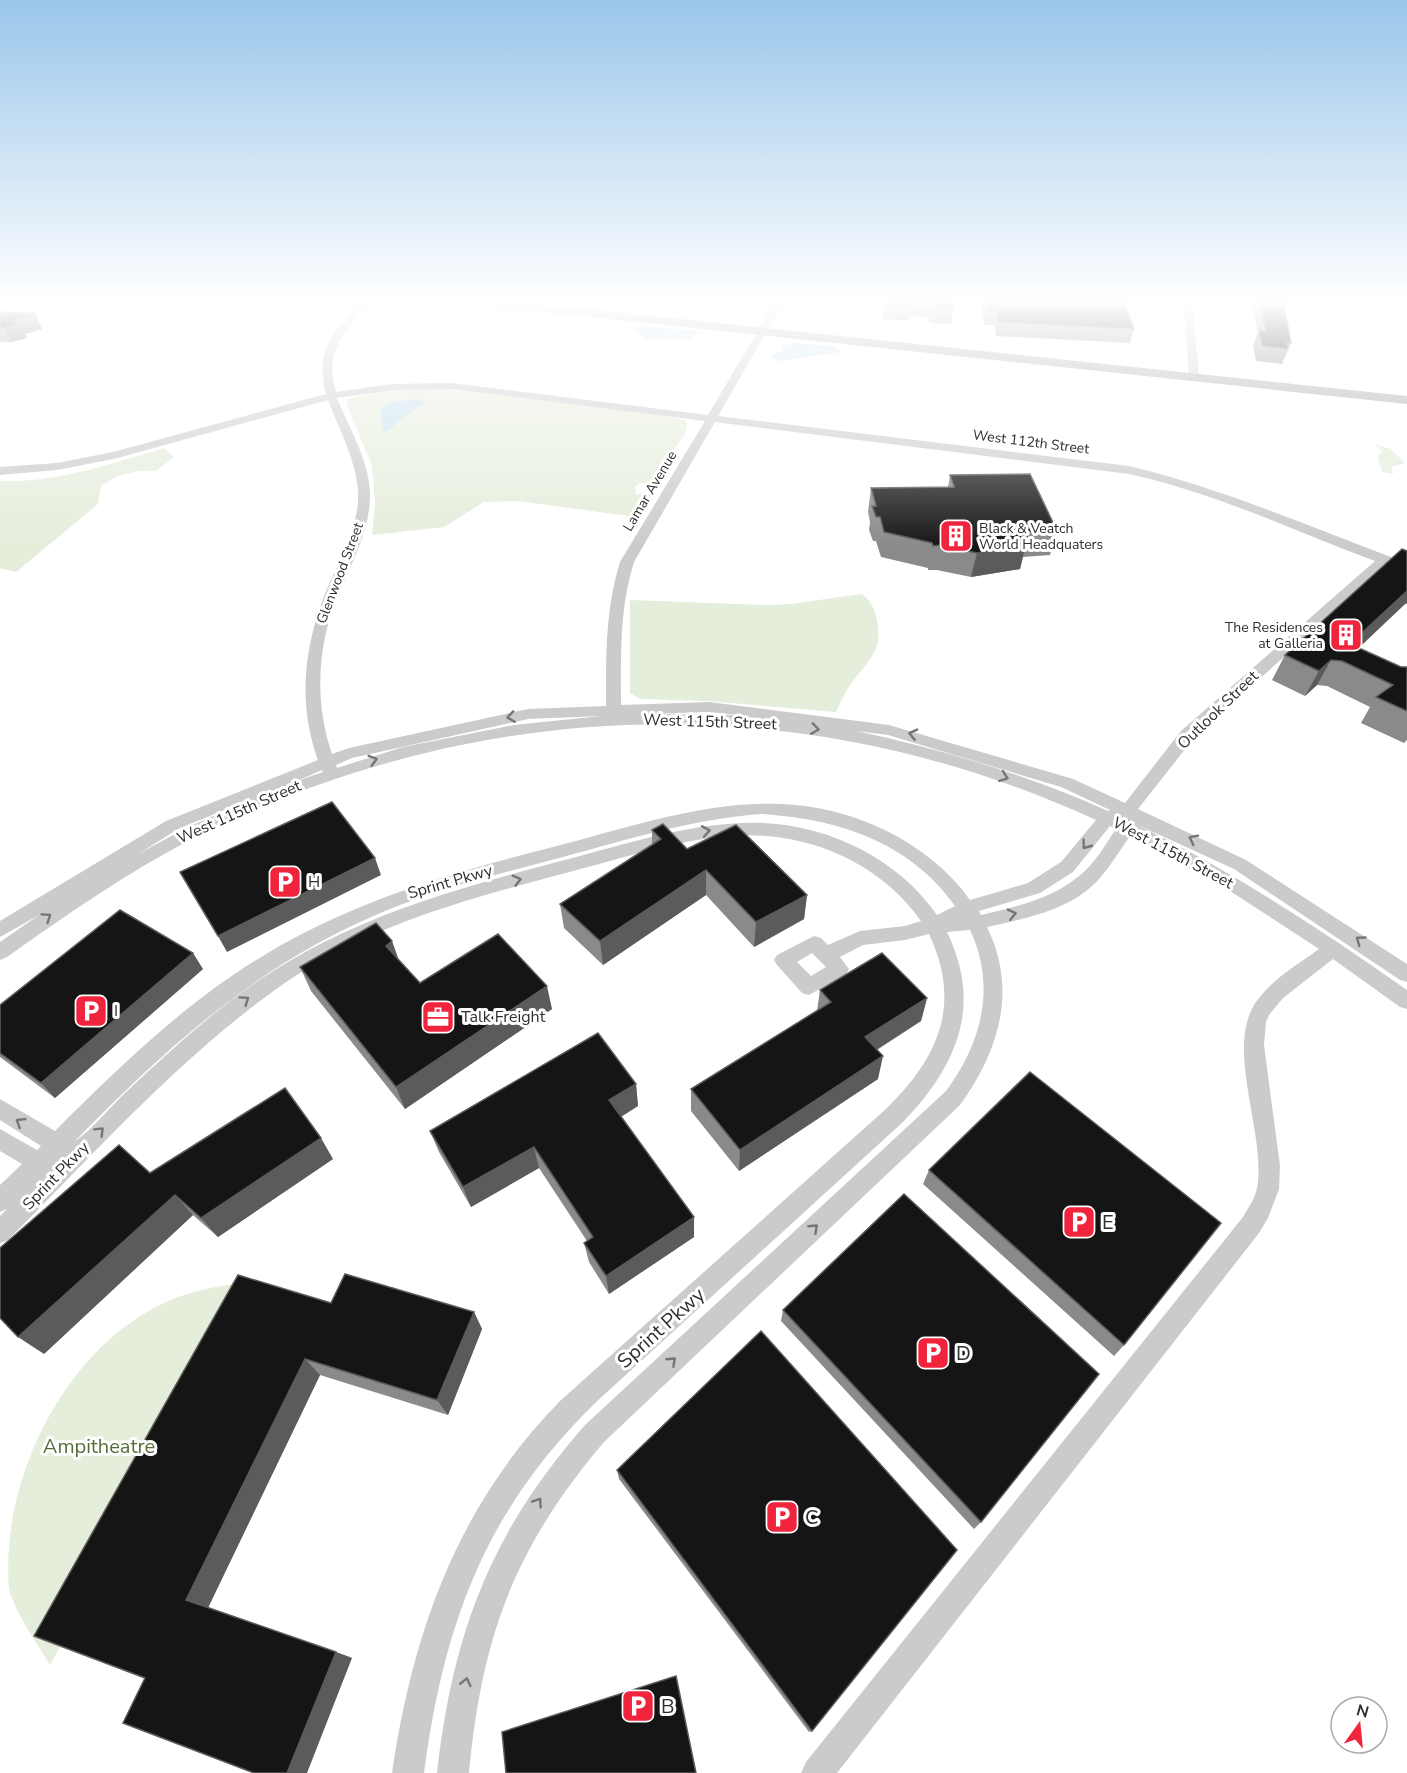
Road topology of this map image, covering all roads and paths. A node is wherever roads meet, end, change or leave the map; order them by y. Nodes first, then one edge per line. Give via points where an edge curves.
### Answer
1 (328, 383) edge
2 (732, 383) edge
3 (1271, 383) edge
4 (1303, 383) edge
5 (1407, 392) edge
6 (332, 397) junction
7 (1407, 400) edge
8 (711, 418) junction
9 (0, 471) edge
10 (1384, 560) junction
11 (1407, 568) edge
12 (614, 713) junction
13 (328, 766) junction
14 (1130, 808) junction
15 (1107, 818) junction
16 (1127, 827) junction
17 (972, 915) junction
18 (934, 925) junction
19 (0, 930) edge
20 (1334, 949) junction
21 (0, 951) edge
22 (826, 955) dead end
23 (1407, 974) edge
24 (1407, 1001) edge
25 (0, 1109) edge
26 (0, 1139) edge
27 (57, 1144) junction
28 (76, 1156) junction
29 (39, 1162) junction
30 (58, 1174) junction
31 (0, 1201) edge
32 (0, 1232) edge
33 (408, 1773) edge
34 (453, 1773) edge
35 (817, 1773) edge

1 - 6 street, Glenwood Street
2 - 8 street, Lamar Avenue
3 - 7 main road
4 - 5 main road
6 - 8 street, West 112th Street via 402,386 445,386
6 - 9 street, West 112th Street via 271,409 99,460 46,469
6 - 13 street, Glenwood Street via 358,460 364,492 359,526 317,636 314,706 316,728
8 - 10 street, West 112th Street via 1151,474 1224,495
8 - 12 street, Lamar Avenue via 640,536 622,575 613,622
10 - 11 street, West 112th Street
10 - 14 street, Outlook Street via 1187,735
12 - 13 street, West 115th Street
14 -> 12 street, West 115th Street via 991,755 866,724 681,705
12 -> 15 street, West 115th Street via 742,721 850,735 963,764
13 - 19 street, West 115th Street via 246,789 152,835 67,884
21 -> 13 street, West 115th Street via 144,856
14 - 15 street
14 - 16 street, Outlook Street
23 -> 14 street, West 115th Street via 1268,879
15 - 16 street, West 115th Street
15 -> 17 street via 1067,867 1050,879
17 -> 16 street via 1030,910 1071,892 1094,873
16 - 20 street, West 115th Street via 1237,885
17 - 18 street
17 - 27 street, Sprint Pkwy via 944,880 906,849 864,828 815,813 763,808 729,810 596,843 424,888 298,945 253,972 190,1019
34 -> 17 street, Sprint Pkwy via 462,1696 483,1618 504,1562 553,1480 594,1434 953,1098 976,1066 990,1032 994,997 988,950
18 - 22 street via 860,938
28 -> 18 street, Sprint Pkwy via 186,1048 281,975 381,923 503,883 702,832 765,828 822,840 858,855 901,885
18 - 33 street, Sprint Pkwy via 946,948 954,990 952,1024 935,1069 895,1115 571,1409 512,1478 468,1550 444,1608 424,1678
20 - 24 street, West 115th Street
20 - 35 street via 1274,995 1261,1010 1255,1028 1269,1166 1268,1189 1256,1218
27 -> 25 street
26 - 29 street
27 - 28 street
27 - 29 street, Sprint Pkwy
28 - 30 street, Sprint Pkwy
29 - 30 street
29 - 31 street, Sprint Pkwy
30 - 32 street, Sprint Pkwy

